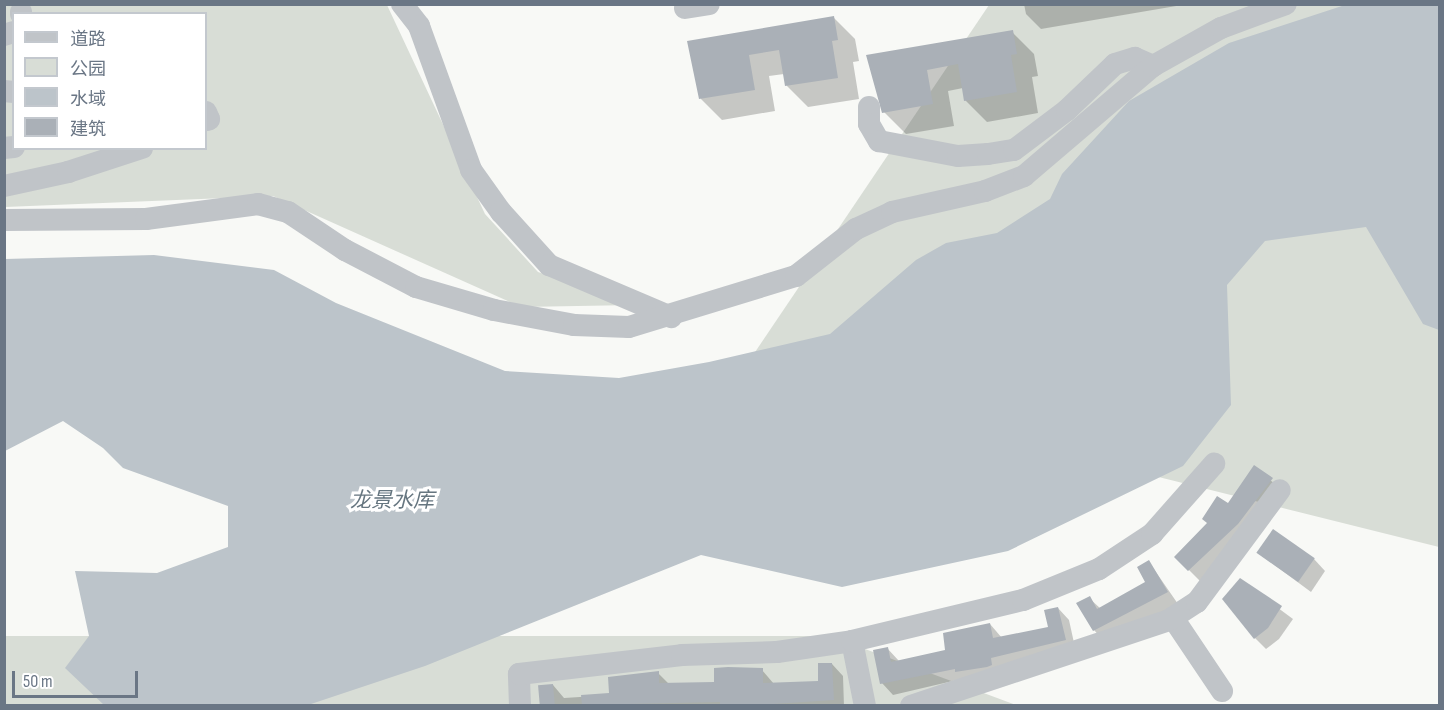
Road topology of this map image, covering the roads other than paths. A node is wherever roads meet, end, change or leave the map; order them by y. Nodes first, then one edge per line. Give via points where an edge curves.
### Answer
1 (402, 4) edge
2 (709, 4) edge
3 (1286, 4) edge
4 (685, 8) dead end
5 (1153, 66) junction
6 (869, 106) dead end
7 (136, 150) edge
8 (4, 186) edge
9 (4, 220) edge
10 (672, 317) junction
11 (1214, 464) dead end
12 (1280, 489) dead end
13 (1173, 618) junction
14 (852, 641) junction
15 (1222, 692) dead end
16 (520, 705) edge
17 (865, 705) edge
18 (911, 705) edge

1 - 10 street via 418,26 471,170 501,212 549,266
2 - 4 street
3 - 5 street via 1221,27
5 - 6 street via 1135,58 1115,64 1067,110 1014,150 988,154 958,156 879,141 869,124
5 - 10 street via 1024,176 985,191 892,212 856,230 796,276
7 - 8 street via 68,172
9 - 10 street via 146,219 258,204 288,212 345,250 416,287 494,310 574,325 629,327
11 - 14 street via 1152,534 1099,569 1023,600
12 - 13 street via 1197,602
13 - 15 street
13 - 18 street
14 - 16 street via 777,652 682,656 519,674
14 - 17 street

